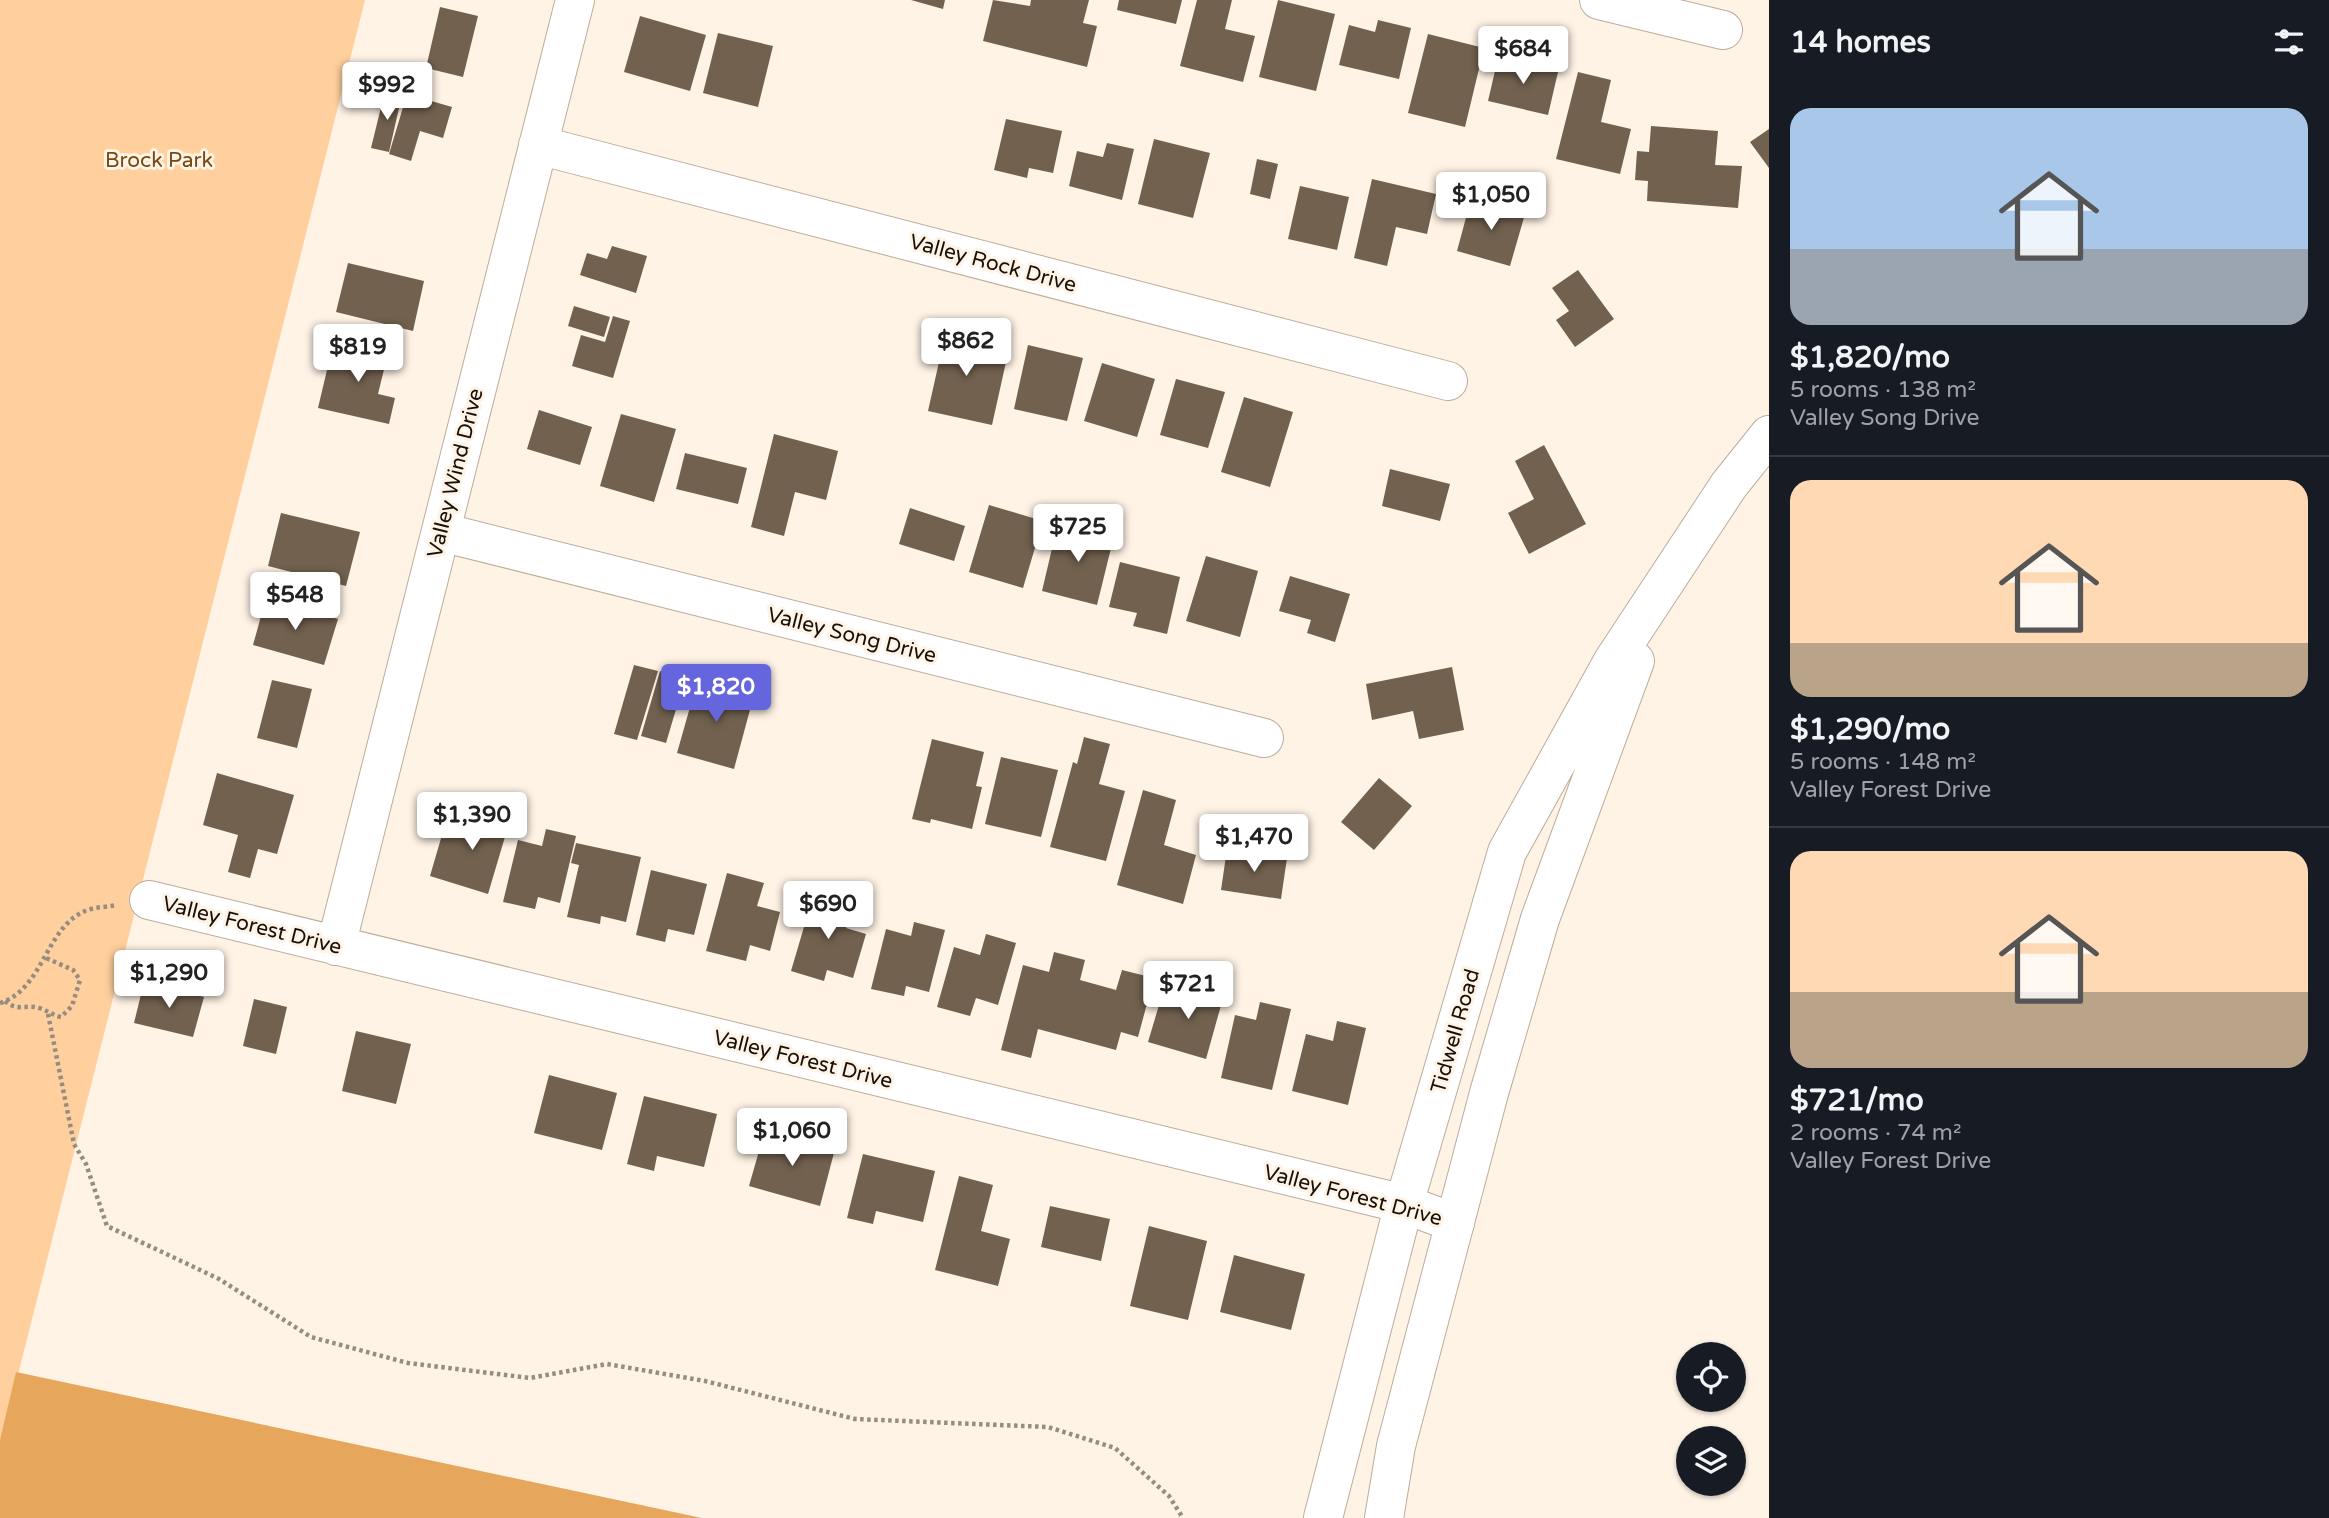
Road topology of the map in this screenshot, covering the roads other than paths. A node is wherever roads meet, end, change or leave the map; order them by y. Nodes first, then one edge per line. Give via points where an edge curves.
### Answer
1 (575, 0) edge
2 (1599, 0) edge
3 (1723, 30) dead end
4 (538, 145) junction
5 (1448, 381) dead end
6 (1769, 435) edge
7 (440, 532) junction
8 (1668, 577) junction
9 (1264, 738) dead end
10 (149, 900) road end
11 (336, 946) junction
12 (1404, 1204) junction
13 (1455, 1223) junction
14 (1323, 1518) edge
15 (1384, 1518) edge

1 - 4 street, Valley Wind Drive
2 - 3 street
4 - 5 street, Valley Rock Drive
4 - 7 street, Valley Wind Drive
6 - 8 street, Tidwell Road via 1729,485
7 - 9 street, Valley Song Drive
7 - 11 street, Valley Wind Drive
8 - 12 street, Tidwell Road via 1613,661 1507,852
8 - 13 street, Tidwell Road via 1592,770 1540,919
10 - 11 street, Valley Forest Drive
11 - 12 street, Valley Forest Drive
12 - 13 street, Valley Forest Drive
12 - 14 street, Tidwell Road
13 - 15 street, Tidwell Road via 1396,1446

